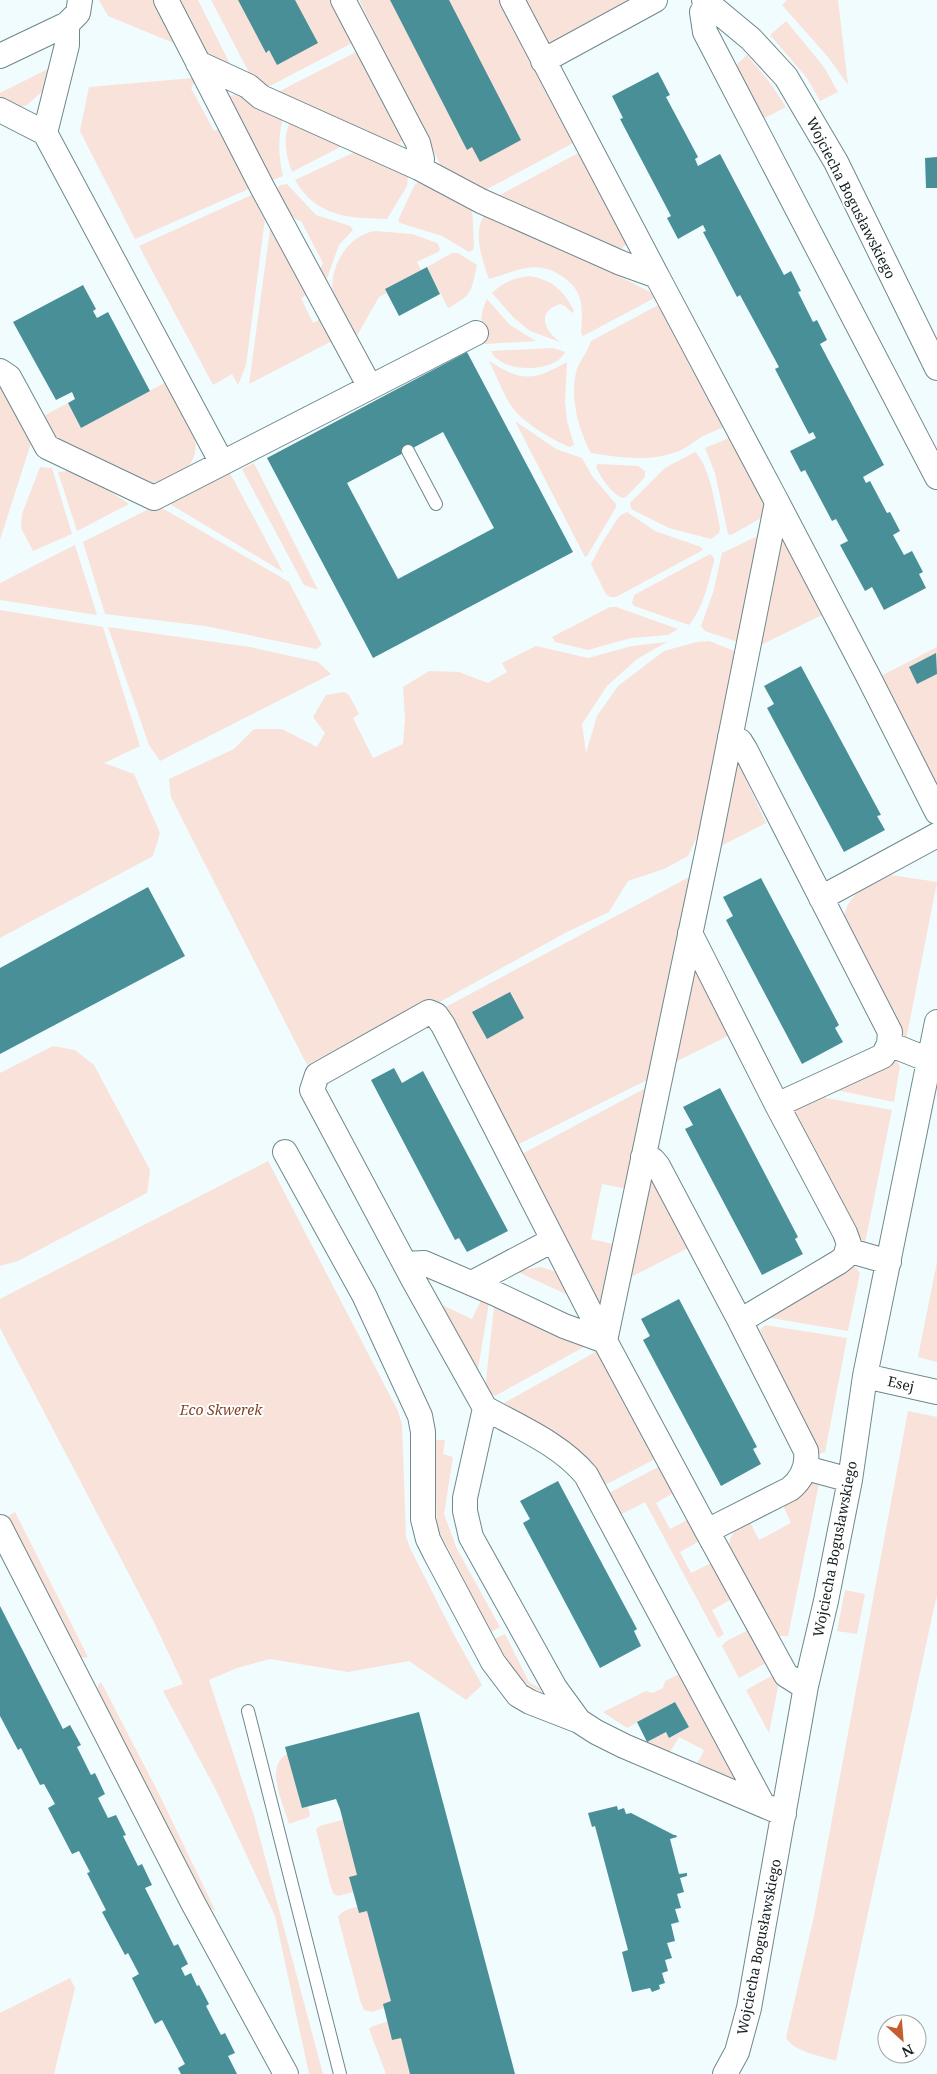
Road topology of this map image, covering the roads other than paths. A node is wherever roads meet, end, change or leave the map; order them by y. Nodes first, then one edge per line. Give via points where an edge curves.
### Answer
1 (80, 0) edge
2 (166, 0) edge
3 (343, 0) edge
4 (512, 0) edge
5 (655, 0) edge
6 (707, 1) edge
7 (67, 24) junction
8 (0, 56) edge
9 (543, 61) junction
10 (198, 63) junction
11 (0, 110) edge
12 (45, 133) junction
13 (419, 168) junction
14 (656, 276) junction
15 (476, 333) dead end
16 (937, 368) edge
17 (0, 371) edge
18 (374, 391) junction
19 (408, 451) dead end
20 (222, 463) junction
21 (937, 477) edge
22 (777, 502) junction
23 (436, 504) dead end
24 (730, 736) junction
25 (937, 812) edge
26 (937, 836) edge
27 (822, 898) junction
28 (690, 933) junction
29 (937, 1022) edge
30 (889, 1044) junction
31 (930, 1060) junction
32 (777, 1106) junction
33 (285, 1152) dead end
34 (644, 1157) junction
35 (553, 1240) junction
36 (847, 1250) junction
37 (889, 1262) junction
38 (406, 1264) junction
39 (472, 1283) junction
40 (740, 1321) junction
41 (605, 1341) junction
42 (865, 1376) junction
43 (937, 1392) edge
44 (485, 1408) junction
45 (806, 1468) junction
46 (850, 1480) junction
47 (0, 1527) edge
48 (708, 1531) junction
49 (806, 1686) junction
50 (248, 1711) dead end
51 (579, 1721) junction
52 (763, 1805) junction
53 (784, 1814) junction
54 (286, 2074) edge
55 (340, 2074) edge
56 (725, 2074) edge

1 - 7 street via 78,12
2 - 10 street
3 - 13 street via 418,143 422,159
4 - 9 street
5 - 9 street
6 - 16 street, Wojciecha Bogusławskiego via 751,39 786,77 836,162
6 - 21 street via 702,12 704,32
7 - 8 street
7 - 12 street via 67,45
9 - 14 street
10 - 13 street via 248,86 261,97
10 - 18 street
11 - 12 street
12 - 20 street
13 - 14 street via 490,204
14 - 22 street
15 - 18 street
17 - 20 street via 9,377 47,447 154,498
18 - 20 street
19 - 23 lane
22 - 24 street
22 - 25 street
24 - 27 street via 742,743
24 - 28 street
26 - 27 street
27 - 30 street via 890,1032
28 - 32 street
28 - 34 street
29 - 31 street, Wojciecha Bogusławskiego
30 - 31 street
30 - 32 street via 883,1056
31 - 37 street, Wojciecha Bogusławskiego
32 - 36 street via 845,1233 849,1244
33 - 51 street via 364,1295 420,1416 423,1432 423,1519 435,1553 493,1662 518,1695
34 - 40 street via 658,1166
34 - 41 street
35 - 38 street via 443,1025 436,1015 429,1012 316,1075 312,1090
35 - 39 street
35 - 41 street
36 - 37 street
36 - 40 street via 845,1257 831,1269
37 - 42 street, Wojciecha Bogusławskiego
38 - 39 street via 424,1263
38 - 44 street
39 - 41 street via 564,1326
40 - 45 street via 806,1451
41 - 48 street
42 - 43 street, Esej
42 - 46 street, Wojciecha Bogusławskiego
44 - 51 street via 465,1498 471,1537 555,1688
44 - 52 street via 553,1447 577,1463 586,1475
45 - 46 street
45 - 48 street via 800,1481 790,1489
46 - 49 street, Wojciecha Bogusławskiego
47 - 54 street via 192,1903
48 - 49 street via 786,1675
49 - 53 street, Wojciecha Bogusławskiego
50 - 55 lane
51 - 52 street via 624,1746
52 - 53 street
53 - 56 street, Wojciecha Bogusławskiego via 750,2008 737,2052

